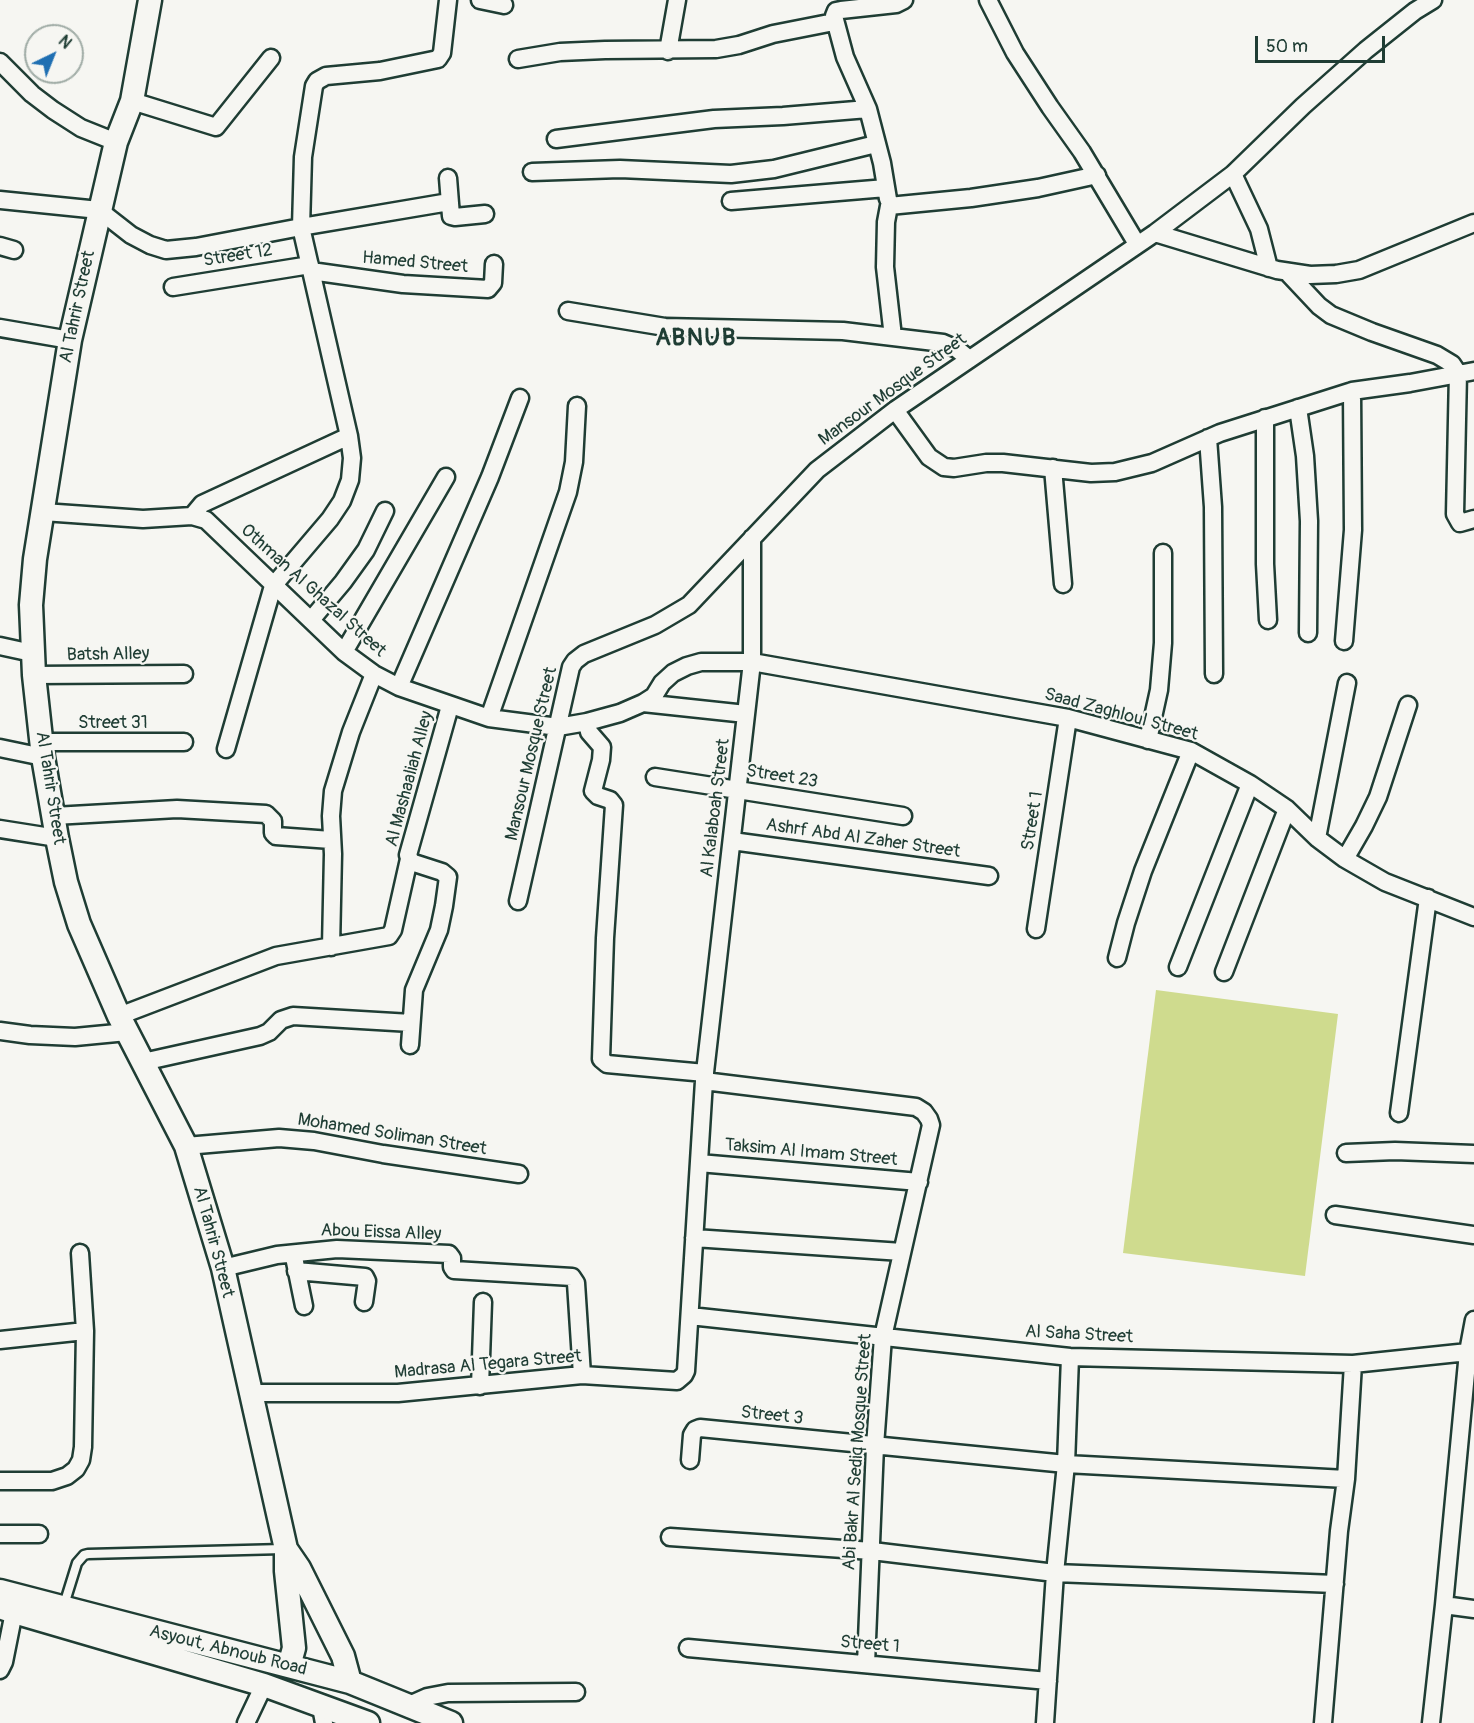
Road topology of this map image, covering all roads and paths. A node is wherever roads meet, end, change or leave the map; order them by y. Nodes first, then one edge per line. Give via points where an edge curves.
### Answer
1 (150, 0) edge
2 (448, 0) edge
3 (480, 0) edge
4 (677, 0) edge
5 (904, 0) edge
6 (988, 0) edge
7 (1433, 0) edge
8 (504, 5) dead end
9 (1412, 6) edge
10 (834, 22) junction
11 (668, 51) junction
12 (271, 58) dead end
13 (518, 59) dead end
14 (0, 62) edge
15 (132, 101) junction
16 (868, 109) junction
17 (556, 139) dead end
18 (116, 142) junction
19 (876, 144) junction
20 (532, 172) dead end
21 (1233, 174) junction
22 (1097, 175) junction
23 (448, 178) dead end
24 (886, 188) junction
25 (0, 200) edge
26 (731, 201) dead end
27 (449, 202) junction
28 (889, 206) junction
29 (99, 210) junction
30 (485, 214) dead end
31 (1474, 223) edge
32 (301, 227) junction
33 (1155, 233) junction
34 (1137, 244) junction
35 (494, 264) dead end
36 (311, 268) junction
37 (1269, 268) junction
38 (1287, 272) junction
39 (173, 286) dead end
40 (568, 311) dead end
41 (0, 328) edge
42 (893, 337) junction
43 (70, 340) junction
44 (969, 359) junction
45 (1466, 372) edge
46 (1352, 391) junction
47 (520, 398) dead end
48 (577, 406) dead end
49 (1298, 408) junction
50 (895, 410) junction
51 (1265, 418) junction
52 (350, 436) junction
53 (1208, 438) junction
54 (1053, 468) junction
55 (446, 477) dead end
56 (385, 510) dead end
57 (43, 512) junction
58 (192, 516) junction
59 (1474, 519) edge
60 (752, 538) junction
61 (1162, 553) dead end
62 (1063, 584) dead end
63 (273, 586) junction
64 (1268, 620) dead end
65 (311, 621) junction
66 (1308, 633) dead end
67 (1344, 641) dead end
68 (0, 646) edge
69 (344, 652) junction
70 (32, 653) junction
71 (752, 662) junction
72 (184, 674) dead end
73 (374, 674) junction
74 (1214, 674) dead end
75 (34, 675) junction
76 (1347, 683) dead end
77 (399, 687) junction
78 (643, 703) junction
79 (1408, 705) dead end
80 (450, 706) junction
81 (746, 714) junction
82 (489, 718) junction
83 (1068, 718) junction
84 (586, 722) junction
85 (558, 727) junction
86 (1148, 740) junction
87 (184, 742) dead end
88 (0, 748) edge
89 (226, 749) dead end
90 (42, 750) junction
91 (1191, 751) junction
92 (655, 777) dead end
93 (1250, 784) junction
94 (738, 790) junction
95 (1287, 809) junction
96 (54, 816) junction
97 (903, 816) dead end
98 (0, 829) edge
99 (57, 838) junction
100 (1317, 838) junction
101 (331, 840) junction
102 (732, 842) junction
103 (409, 859) junction
104 (1345, 859) junction
105 (989, 876) dead end
106 (1428, 898) junction
107 (519, 901) dead end
108 (1474, 917) edge
109 (1036, 929) dead end
110 (331, 947) junction
111 (1117, 958) dead end
112 (1178, 967) dead end
113 (1224, 972) dead end
114 (411, 1023) junction
115 (123, 1024) junction
116 (0, 1031) edge
117 (410, 1045) dead end
118 (143, 1062) junction
119 (705, 1077) junction
120 (1399, 1113) dead end
121 (186, 1146) junction
122 (1346, 1153) dead end
123 (1474, 1154) edge
124 (699, 1163) junction
125 (519, 1174) dead end
126 (919, 1182) junction
127 (1335, 1215) dead end
128 (1474, 1235) edge
129 (694, 1238) junction
130 (80, 1252) dead end
131 (293, 1252) junction
132 (902, 1252) junction
133 (223, 1268) junction
134 (297, 1271) junction
135 (364, 1302) dead end
136 (483, 1302) dead end
137 (304, 1306) dead end
138 (690, 1316) junction
139 (1474, 1320) edge
140 (85, 1331) junction
141 (883, 1337) junction
142 (0, 1341) edge
143 (1468, 1352) junction
144 (1070, 1357) junction
145 (1353, 1364) junction
146 (582, 1375) junction
147 (480, 1386) junction
148 (250, 1393) junction
149 (875, 1446) junction
150 (690, 1460) dead end
151 (1066, 1464) junction
152 (1346, 1479) junction
153 (0, 1481) edge
154 (0, 1534) edge
155 (39, 1534) dead end
156 (670, 1537) dead end
157 (286, 1549) junction
158 (872, 1551) junction
159 (1055, 1574) junction
160 (1335, 1584) junction
161 (0, 1591) edge
162 (1444, 1605) junction
163 (62, 1608) junction
164 (7, 1610) edge
165 (1474, 1610) edge
166 (688, 1647) dead end
167 (866, 1664) junction
168 (289, 1666) junction
169 (0, 1670) edge
170 (1048, 1681) junction
171 (350, 1682) junction
172 (264, 1685) junction
173 (576, 1692) dead end
174 (409, 1705) junction
175 (322, 1715) edge
176 (246, 1723) edge
177 (368, 1723) edge
178 (451, 1723) edge
179 (1045, 1723) edge
180 (1323, 1723) edge
181 (1431, 1723) edge

1 - 15 street, Al Tahrir Street
2 - 32 street via 438,59 380,71 326,76 317,81 303,157
3 - 8 street
4 - 11 street
5 - 10 street via 841,10 835,14
6 - 22 street via 1031,79
7 - 9 street, Mansour Mosque Street
9 - 21 street, Mansour Mosque Street
10 - 11 street via 739,45
10 - 16 street
11 - 13 street via 560,52
12 - 15 street via 216,128
14 - 18 street via 53,110 81,128
15 - 18 street, Al Tahrir Street
16 - 17 street via 714,119
16 - 19 street
18 - 29 street, Al Tahrir Street
19 - 20 street via 774,169 731,174 620,169
19 - 24 street
21 - 33 street, Mansour Mosque Street
21 - 37 street via 1259,229
22 - 28 street via 1038,188
22 - 34 street
23 - 27 street
24 - 26 street
24 - 28 street
25 - 29 street
27 - 30 street via 453,217
27 - 32 street
28 - 42 street via 885,267
29 - 32 street via 131,235 166,250
29 - 43 street, Al Tahrir Street
31 - 38 street via 1359,270 1336,274
32 - 36 street
33 - 34 street, Mansour Mosque Street
33 - 37 street
34 - 44 street, Mansour Mosque Street
35 - 36 street, Hamed Street via 489,289 403,284
36 - 39 street, Street 12
36 - 52 street
37 - 38 street
38 - 45 street via 1331,315 1437,355
40 - 42 street via 665,327 843,331
41 - 43 street
42 - 44 street via 943,343
43 - 57 street, Al Tahrir Street
44 - 50 street, Mansour Mosque Street
45 - 46 street
45 - 59 street via 1455,514 1460,523
46 - 49 street
46 - 67 street via 1353,530
47 - 77 street
48 - 82 street via 568,492
49 - 51 street
49 - 66 street via 1309,521
50 - 54 street via 928,457 944,467 1003,463
50 - 60 street, Mansour Mosque Street via 817,470
51 - 53 street
51 - 64 street
52 - 58 street via 202,504
52 - 63 street via 350,480 342,501
53 - 54 street via 1152,463 1115,472
53 - 74 street via 1213,507
54 - 62 street
55 - 69 street
56 - 65 street via 366,550
57 - 58 street via 143,519
57 - 70 street, Al Tahrir Street via 32,594
58 - 63 street, Othman Al Ghazal Street via 212,524
60 - 71 street, Al Kalaboah Street
60 - 85 street, Mansour Mosque Street via 678,612 655,626 579,657 572,667
61 - 86 street via 1161,666
63 - 65 street, Othman Al Ghazal Street
63 - 89 street
65 - 69 street, Othman Al Ghazal Street
68 - 70 street
69 - 73 street, Othman Al Ghazal Street
70 - 75 street, Al Tahrir Street
71 - 78 street, Othman Al Ghazal Street via 701,662 687,666 673,673
71 - 81 street, Al Kalaboah Street
71 - 83 street, Saad Zaghloul Street
72 - 75 street, Batsh Alley
73 - 77 street, Othman Al Ghazal Street
73 - 101 street via 333,791
75 - 90 street, Al Tahrir Street
76 - 100 street
77 - 80 street, Othman Al Ghazal Street
78 - 81 street
78 - 84 street, Othman Al Ghazal Street
79 - 104 street via 1378,797
80 - 82 street, Othman Al Ghazal Street
80 - 103 street, Al Mashaaliah Alley
81 - 94 street, Al Kalaboah Street
82 - 85 street, Othman Al Ghazal Street
83 - 86 street, Saad Zaghloul Street
83 - 109 street, Street 1
84 - 85 street, Othman Al Ghazal Street
84 - 119 street via 602,747 593,791 614,805 601,1059 607,1064
85 - 107 street, Mansour Mosque Street
86 - 91 street, Saad Zaghloul Street
87 - 90 street, Street 31
88 - 90 street, Street 31
90 - 96 street, Al Tahrir Street
91 - 93 street, Saad Zaghloul Street
91 - 111 street via 1143,871
92 - 94 street, Street 23
93 - 95 street, Saad Zaghloul Street
93 - 112 street
94 - 97 street, Street 23
94 - 102 street, Al Kalaboah Street
95 - 100 street, Saad Zaghloul Street
95 - 113 street
96 - 99 street, Al Tahrir Street
96 - 101 street via 177,810 266,814 272,817 276,836
98 - 99 street
99 - 115 street, Al Tahrir Street via 79,924
100 - 104 street, Saad Zaghloul Street
101 - 110 street
102 - 105 street, Ashrf Abd Al Zaher Street
102 - 119 street, Al Kalaboah Street
103 - 110 street via 391,933
103 - 114 street, Al Mashaaliah Alley via 448,877 439,930 414,990
104 - 106 street, Saad Zaghloul Street via 1385,882
106 - 108 street, Saad Zaghloul Street
106 - 120 street
110 - 115 street via 276,956
114 - 117 street, Al Mashaaliah Alley
114 - 118 street via 287,1017 260,1036
115 - 116 street via 75,1037
115 - 118 street, Al Tahrir Street
118 - 121 street, Al Tahrir Street
119 - 124 street, Madrasa Al Tegara Street
119 - 126 street, Abi Bakr Al Sediq Mosque Street via 916,1107 931,1125
121 - 125 street, Mohamed Soliman Street via 279,1138
121 - 133 street, Al Tahrir Street
122 - 123 street
124 - 126 street, Taksim Al Imam Street
124 - 129 street, Madrasa Al Tegara Street
126 - 132 street, Abi Bakr Al Sediq Mosque Street
127 - 128 street
129 - 132 street
129 - 138 street, Madrasa Al Tegara Street
130 - 140 street
131 - 133 street, Abou Eissa Alley
131 - 134 street
131 - 146 street, Abou Eissa Alley via 337,1249 449,1254 454,1270 572,1277 576,1283
132 - 141 street, Abi Bakr Al Sediq Mosque Street
133 - 148 street, Al Tahrir Street
134 - 135 street via 364,1277
134 - 137 street
136 - 147 street
138 - 141 street, Al Saha Street
138 - 146 street, Madrasa Al Tegara Street via 686,1371 677,1381
139 - 143 street
140 - 142 street
140 - 153 street via 83,1447 76,1469 52,1481
141 - 144 street, Al Saha Street
141 - 149 street, Abi Bakr Al Sediq Mosque Street
143 - 145 street, Al Saha Street
143 - 162 street
144 - 145 street, Al Saha Street
144 - 151 street
145 - 152 street
146 - 147 street, Madrasa Al Tegara Street
147 - 148 street, Madrasa Al Tegara Street via 398,1394
148 - 157 street, Al Tahrir Street
149 - 150 street, Street 3 via 700,1428 692,1435
149 - 151 street, Street 3
149 - 158 street, Abi Bakr Al Sediq Mosque Street
151 - 152 street, Street 3
151 - 159 street
152 - 160 street
154 - 155 street
156 - 158 street
157 - 163 lane via 88,1554 76,1563
157 - 168 street, Al Tahrir Street via 294,1648
157 - 171 street, Al Tahrir Street via 343,1656
158 - 159 street
158 - 167 street, Abi Bakr Al Sediq Mosque Street
159 - 160 street
159 - 170 street
160 - 180 street
161 - 163 street, Asyout, Abnoub Road
162 - 165 street
162 - 181 street
163 - 168 street, Asyout, Abnoub Road
164 - 169 street via 4,1662
164 - 172 street, Asyout, Abnoub Road
166 - 167 street, Street 1
167 - 170 street, Street 1
168 - 171 street, Asyout, Abnoub Road
170 - 179 street
171 - 174 street, Asyout, Abnoub Road
172 - 175 street, Asyout, Abnoub Road
172 - 176 street
173 - 174 street via 448,1693
174 - 178 street, Asyout, Abnoub Road
175 - 177 street, Asyout, Abnoub Road

